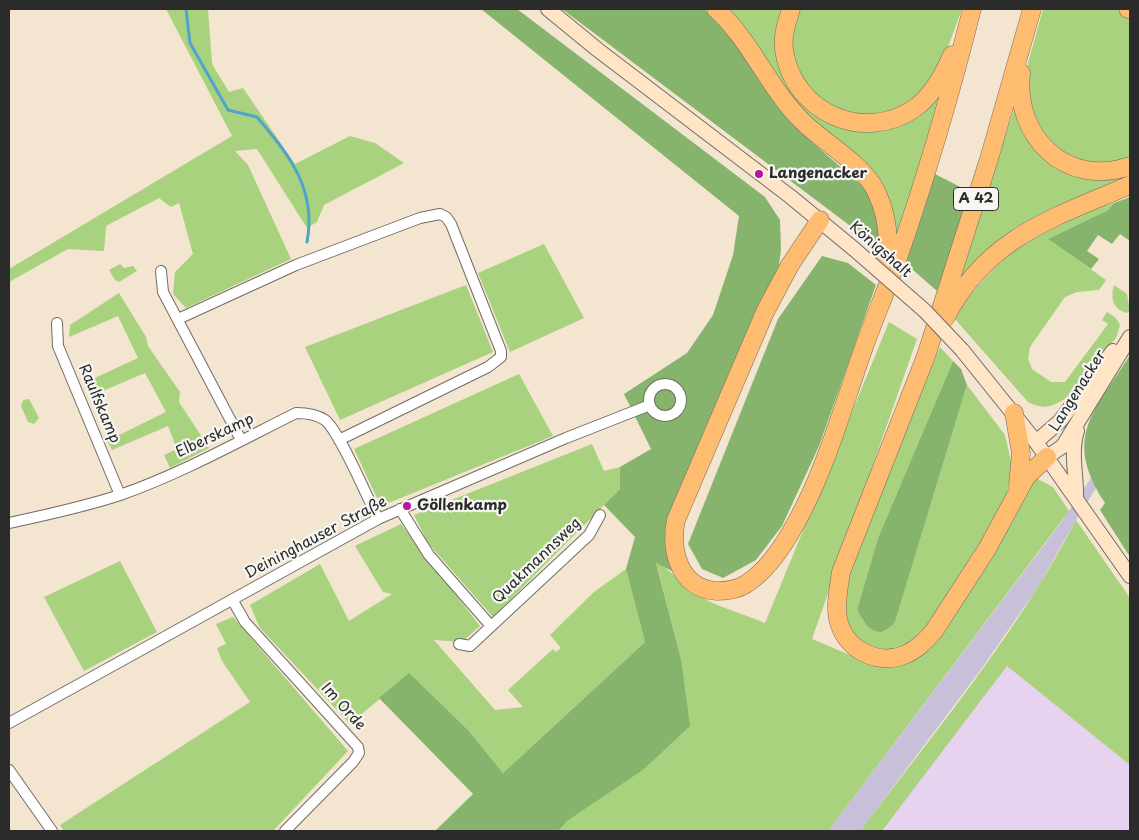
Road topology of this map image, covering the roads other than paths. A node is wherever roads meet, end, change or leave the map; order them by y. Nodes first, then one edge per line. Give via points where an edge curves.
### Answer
1 (548, 9) edge
2 (716, 9) edge
3 (791, 9) edge
4 (1032, 9) edge
5 (971, 15) edge
6 (1024, 40) junction
7 (1130, 166) edge
8 (1130, 185) edge
9 (820, 220) junction
10 (162, 271) dead end
11 (178, 319) junction
12 (57, 323) dead end
13 (1130, 333) edge
14 (1130, 337) edge
15 (866, 343) junction
16 (926, 356) junction
17 (650, 405) dead end
18 (1014, 413) junction
19 (1080, 420) junction
20 (241, 440) junction
21 (339, 440) junction
22 (1036, 442) junction
23 (1047, 457) junction
24 (1017, 492) junction
25 (120, 495) junction
26 (1080, 505) junction
27 (400, 509) junction
28 (600, 515) dead end
29 (378, 519) junction
30 (9, 523) edge
31 (1130, 576) edge
32 (233, 601) junction
33 (491, 626) junction
34 (459, 644) dead end
35 (9, 723) edge
36 (9, 770) edge
37 (52, 831) edge
38 (285, 831) edge

1 - 9 main road, Königshalt
2 - 15 highway via 742,38 801,121 864,174 884,208 888,255
3 - 5 highway via 785,27 784,49 789,70 799,90 814,106 833,117 854,123 890,120 916,107 945,71
4 - 6 highway, A 42
5 - 15 highway via 942,122 900,253
6 - 7 highway via 1020,98 1028,123 1042,145 1070,165 1086,170 1103,171
6 - 16 highway, A 42
8 - 16 highway via 1038,224 993,256 960,295
9 - 15 highway via 790,265 765,312 676,520 675,551 680,568 690,580 711,590 734,590 760,574 770,561 795,524 814,484
9 - 18 main road, Königshalt, bridge via 925,311
10 - 11 street via 163,292
11 - 20 street
11 - 21 street via 363,238 432,214 446,218 501,357 488,368
12 - 25 street, Raulfskamp via 58,346
13 - 22 main road, Langenacker via 1060,421
14 - 19 main road, Langenacker
16 - 24 highway via 841,572 838,618 847,640 865,654 884,658 904,655 924,642 987,549
17 - 27 street, Deininghauser Straße
18 - 22 main road, Königshalt
18 - 24 highway via 1021,453
19 - 23 main road, Langenacker via 1063,446
19 - 26 main road via 1074,446
20 - 21 street, Elberskamp via 296,413 305,413 327,422
20 - 25 street, Elberskamp
21 - 29 street, Elberskamp
22 - 23 main road, Königshalt
23 - 24 highway via 1033,469
23 - 26 main road, Königshalt
25 - 30 street, Elberskamp
26 - 31 main road, Königshalt
27 - 29 street, Deininghauser Straße
27 - 33 street, Quakmannsweg via 429,555
28 - 33 street, Quakmannsweg via 589,535
29 - 32 street, Deininghauser Straße
32 - 35 street, Deininghauser Straße
32 - 38 street, Im Orde via 245,622 358,747 359,753 353,762
33 - 34 street, Quakmannsweg via 470,646
36 - 37 street

